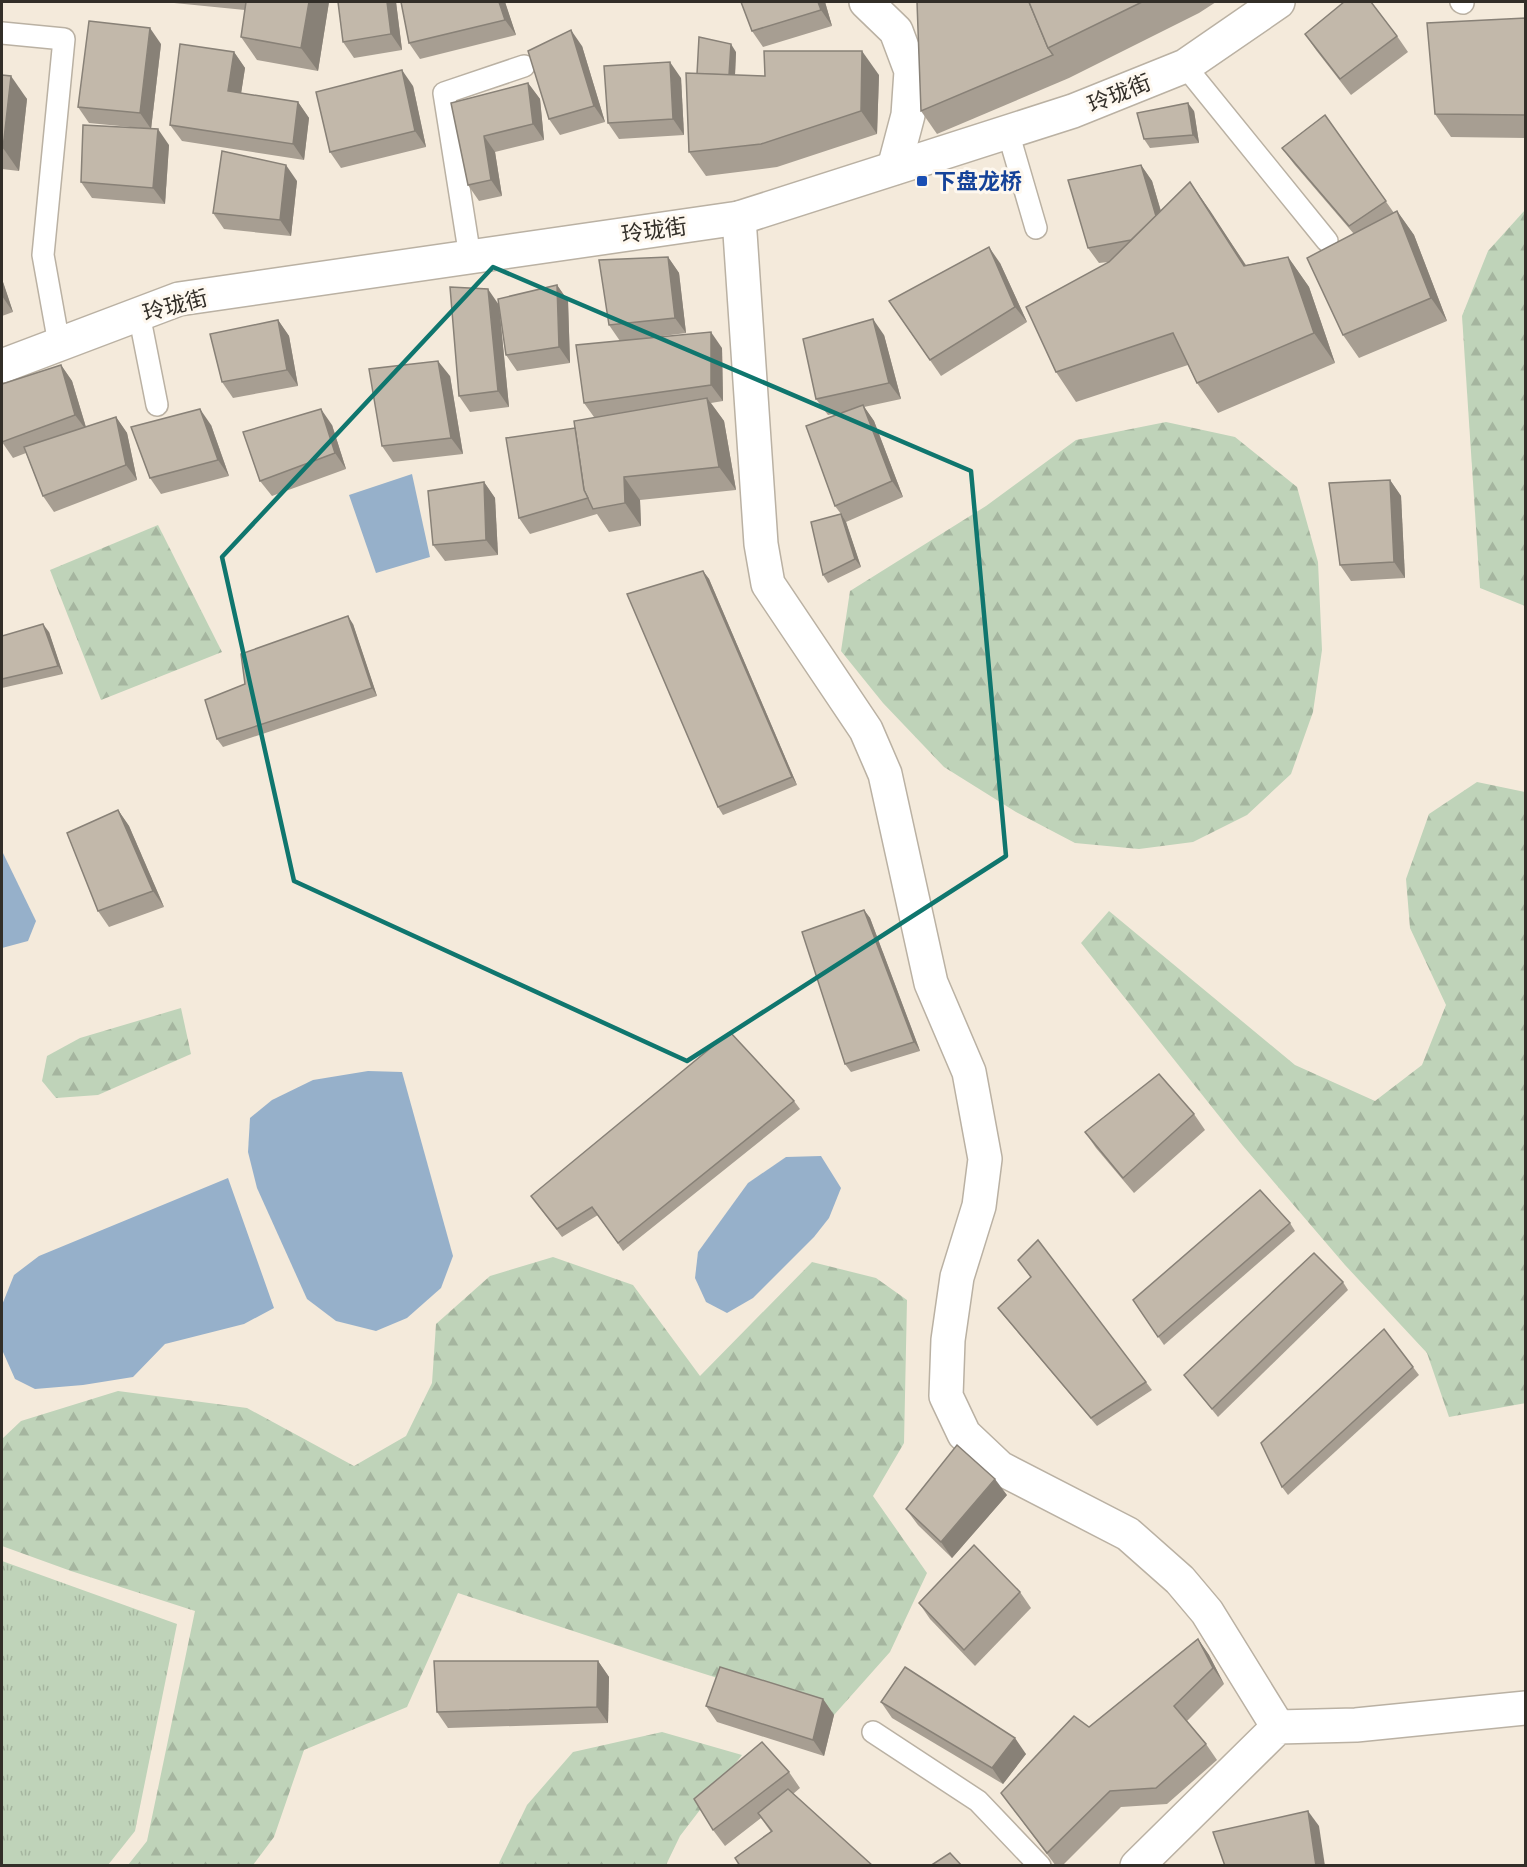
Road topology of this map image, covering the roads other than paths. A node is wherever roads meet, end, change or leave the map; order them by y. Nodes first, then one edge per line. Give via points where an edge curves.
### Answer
1 (866, 2) edge
2 (1278, 2) edge
3 (2, 33) edge
4 (524, 66) dead end
5 (1185, 66) junction
6 (1008, 132) junction
7 (894, 168) junction
8 (739, 218) junction
9 (1036, 228) dead end
10 (1327, 242) dead end
11 (470, 256) junction
12 (139, 314) junction
13 (59, 344) junction
14 (2, 366) edge
15 (157, 405) dead end
16 (1526, 1708) edge
17 (1278, 1727) junction
18 (873, 1732) dead end
19 (1040, 1866) edge
20 (1137, 1866) edge

1 - 7 street via 896,32 911,71 908,115
2 - 5 street, 玲珑街
3 - 13 lane via 64,39 43,255
4 - 11 lane via 444,93
5 - 6 street, 玲珑街 via 1073,111
5 - 10 lane
6 - 7 street, 玲珑街
6 - 9 lane
7 - 8 street, 玲珑街
8 - 11 street, 玲珑街
8 - 17 street via 761,544 768,584 866,730 885,774 931,983 969,1072 985,1159 979,1206 957,1277 948,1340 946,1396 964,1434 1000,1468 1128,1533 1180,1580 1207,1612
11 - 12 street, 玲珑街 via 179,299
12 - 13 street, 玲珑街
12 - 15 lane
13 - 14 street, 玲珑街
16 - 17 street via 1356,1725
17 - 20 street
18 - 19 lane via 978,1801

